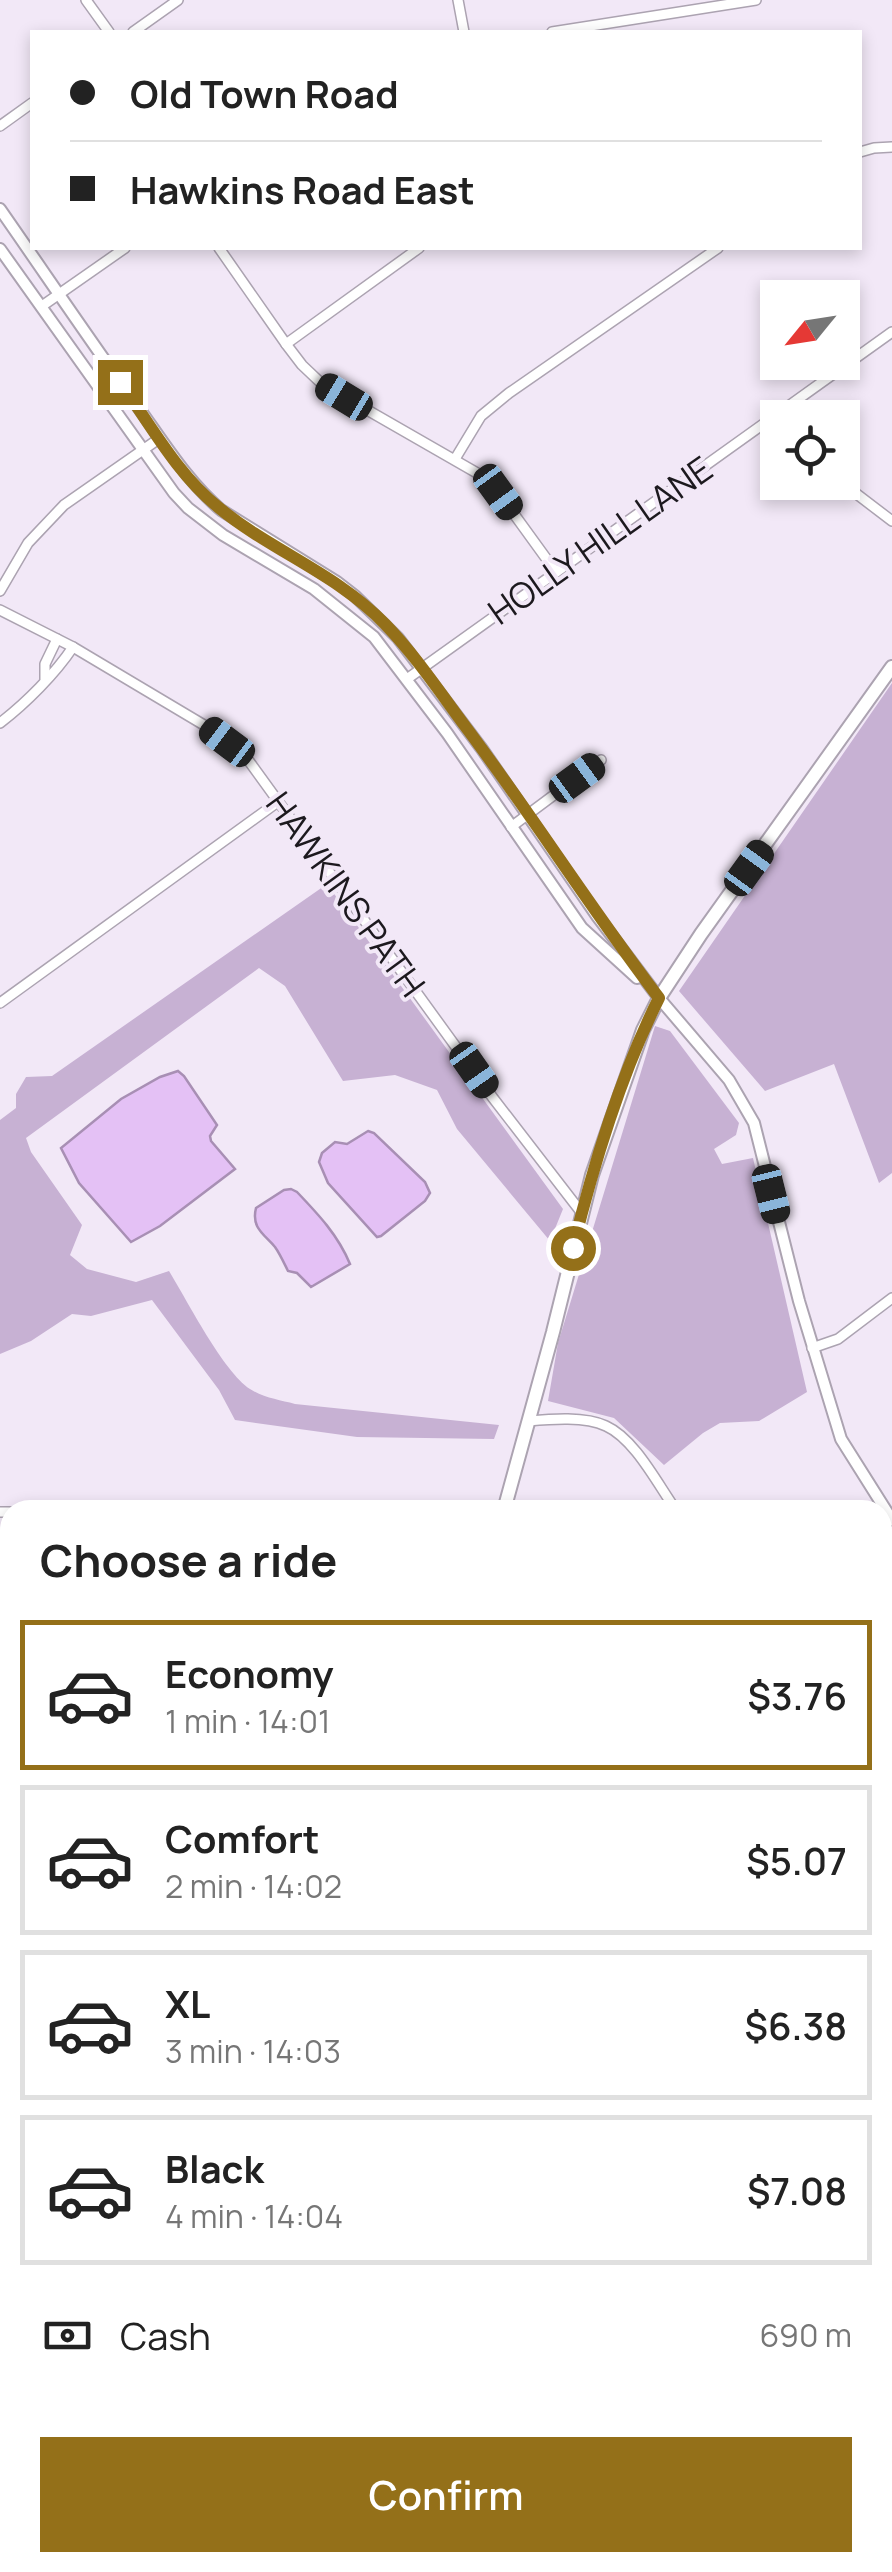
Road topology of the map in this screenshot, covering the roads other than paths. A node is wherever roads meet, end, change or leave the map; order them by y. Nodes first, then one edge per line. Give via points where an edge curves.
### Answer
1 (86, 0) edge
2 (178, 0) edge
3 (458, 0) edge
4 (756, 0) edge
5 (108, 30) edge
6 (135, 30) edge
7 (464, 30) edge
8 (565, 30) edge
9 (30, 105) edge
10 (0, 126) edge
11 (892, 147) edge
12 (862, 151) edge
13 (0, 209) edge
14 (0, 249) edge
15 (122, 250) edge
16 (221, 250) edge
17 (417, 250) edge
18 (715, 250) edge
19 (58, 294) junction
20 (42, 306) junction
21 (892, 332) edge
22 (286, 344) junction
23 (805, 400) edge
24 (760, 432) edge
25 (160, 438) junction
26 (143, 451) junction
27 (455, 459) junction
28 (860, 499) edge
29 (892, 521) edge
30 (556, 572) junction
31 (0, 591) edge
32 (0, 610) edge
33 (57, 638) junction
34 (73, 647) junction
35 (422, 667) junction
36 (892, 667) edge
37 (45, 679) junction
38 (407, 679) junction
39 (0, 724) edge
40 (602, 760) dead end
41 (279, 801) junction
42 (528, 814) junction
43 (512, 828) junction
44 (659, 998) junction
45 (0, 1003) edge
46 (582, 1212) junction
47 (892, 1298) edge
48 (812, 1348) junction
49 (528, 1421) junction
50 (507, 1500) edge
51 (669, 1500) edge
52 (879, 1500) edge

1 - 5 street
2 - 6 street
3 - 7 street
4 - 8 street
9 - 10 street
11 - 12 street
13 - 19 street
14 - 20 street
15 - 19 street
16 - 22 street
17 - 22 street
18 - 27 street via 480,416
19 - 20 street
19 - 25 street
20 - 26 street
21 - 23 street, HOLLY HILL LANE
22 - 27 street via 322,384
24 - 30 street, HOLLY HILL LANE
25 - 26 street
25 - 35 street via 204,496 355,596
26 - 31 street via 64,504 28,543
26 - 38 street via 188,508 314,589 374,637
27 - 30 street via 498,492
28 - 29 street
30 - 35 street, HOLLY HILL LANE
32 - 33 street, HAWKINS PATH
33 - 34 street, HAWKINS PATH
33 - 37 street
34 - 37 street
34 - 41 street, HAWKINS PATH via 209,728 246,757
35 - 38 street, HOLLY HILL LANE
35 - 42 street
36 - 44 main road
37 - 39 street
38 - 43 street
40 - 42 street
41 - 45 street
41 - 46 street, HAWKINS PATH
42 - 43 street
42 - 44 street
43 - 44 street via 582,928
44 - 46 main road via 632,1058
44 - 48 street via 729,1080 754,1123
46 - 49 main road
47 - 48 street via 838,1338
48 - 52 street via 840,1439
49 - 50 main road
49 - 51 street via 605,1425 634,1450

